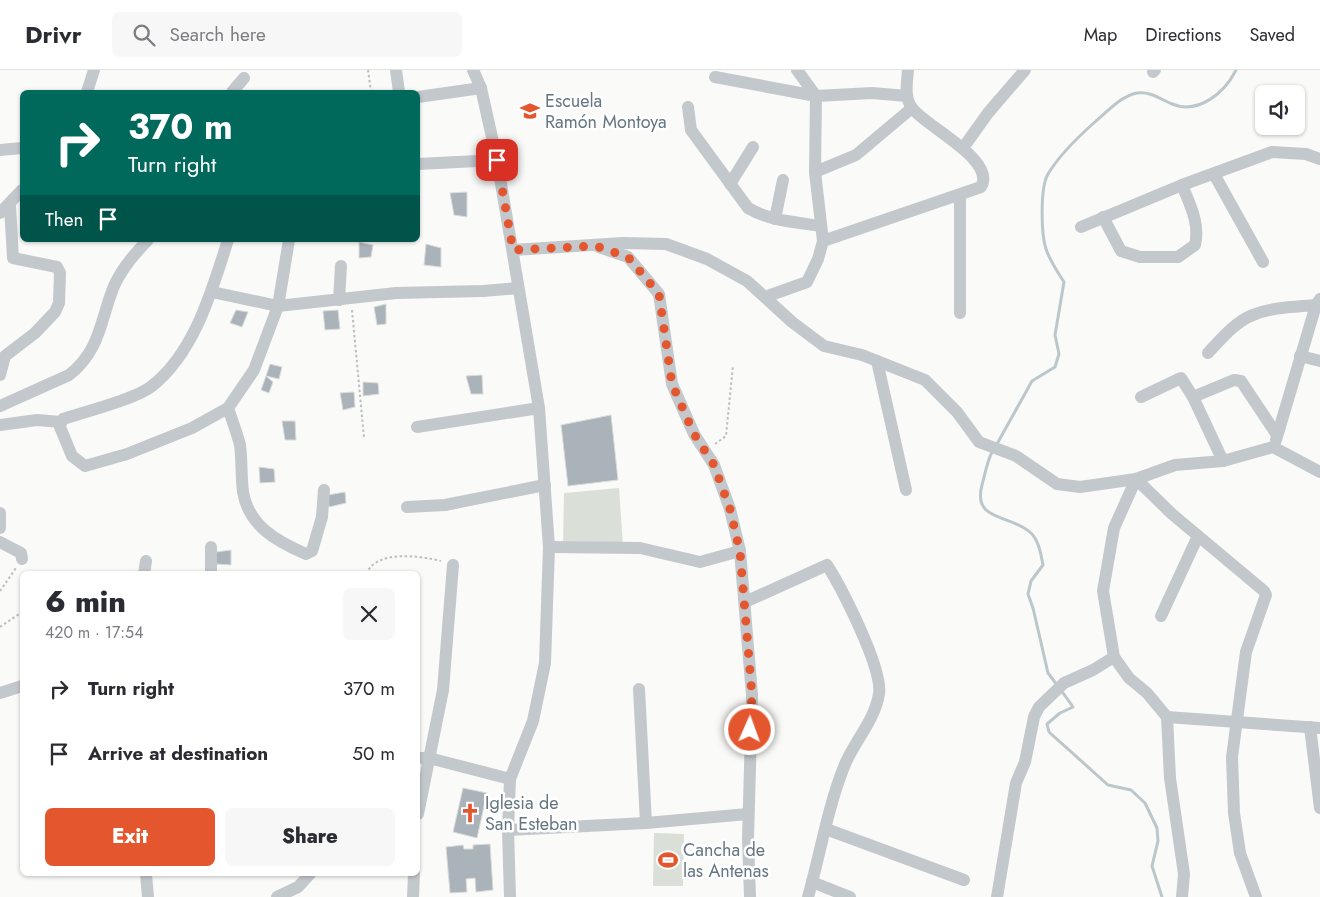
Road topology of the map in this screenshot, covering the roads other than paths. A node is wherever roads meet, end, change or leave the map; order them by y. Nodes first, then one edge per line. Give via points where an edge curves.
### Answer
1 (94, 70) edge
2 (396, 70) edge
3 (472, 70) edge
4 (797, 70) edge
5 (908, 70) edge
6 (1026, 70) edge
7 (714, 77) dead end
8 (244, 78) dead end
9 (481, 88) junction
10 (88, 90) edge
11 (234, 90) edge
12 (399, 90) edge
13 (816, 96) junction
14 (907, 96) junction
15 (420, 97) edge
16 (688, 107) dead end
17 (912, 108) junction
18 (753, 147) dead end
19 (20, 148) edge
20 (963, 148) junction
21 (0, 150) edge
22 (1320, 159) edge
23 (497, 160) junction
24 (420, 164) edge
25 (815, 172) junction
26 (1214, 174) junction
27 (783, 180) dead end
28 (730, 184) junction
29 (1182, 185) junction
30 (20, 192) edge
31 (960, 195) junction
32 (5, 209) edge
33 (1103, 217) junction
34 (775, 219) junction
35 (821, 226) junction
36 (1082, 227) dead end
37 (823, 241) junction
38 (146, 242) edge
39 (227, 242) edge
40 (289, 242) edge
41 (596, 246) junction
42 (513, 250) junction
43 (1263, 262) dead end
44 (340, 266) dead end
45 (518, 288) junction
46 (212, 292) junction
47 (765, 297) junction
48 (346, 299) junction
49 (1318, 302) edge
50 (278, 306) junction
51 (960, 313) dead end
52 (1208, 353) dead end
53 (1300, 356) junction
54 (1320, 360) edge
55 (878, 361) junction
56 (0, 375) edge
57 (1141, 397) dead end
58 (1192, 397) junction
59 (0, 406) edge
60 (228, 408) junction
61 (539, 408) junction
62 (61, 422) junction
63 (0, 425) edge
64 (417, 427) dead end
65 (1276, 441) junction
66 (1223, 461) junction
67 (1320, 472) edge
68 (1136, 480) junction
69 (545, 485) junction
70 (324, 490) dead end
71 (906, 490) dead end
72 (407, 507) dead end
73 (0, 513) edge
74 (0, 528) edge
75 (1198, 536) junction
76 (0, 542) edge
77 (211, 547) dead end
78 (549, 547) junction
79 (740, 552) junction
80 (22, 558) road end
81 (146, 561) dead end
82 (454, 564) road end
83 (144, 571) edge
84 (211, 571) edge
85 (745, 602) junction
86 (1161, 616) dead end
87 (1114, 657) junction
88 (20, 687) edge
89 (640, 689) dead end
90 (0, 693) edge
91 (1167, 718) junction
92 (1235, 722) junction
93 (1315, 728) edge
94 (423, 758) edge
95 (510, 779) junction
96 (420, 792) edge
97 (1320, 808) edge
98 (748, 814) junction
99 (646, 823) junction
100 (826, 829) junction
101 (508, 830) junction
102 (146, 876) edge
103 (308, 876) edge
104 (414, 876) edge
105 (964, 880) dead end
106 (812, 882) junction
107 (148, 897) edge
108 (277, 897) edge
109 (413, 897) edge
110 (510, 897) edge
111 (750, 897) edge
112 (808, 897) edge
113 (850, 897) edge
114 (997, 897) edge
115 (1182, 897) edge
116 (1256, 897) edge

1 - 10 street
2 - 12 street
3 - 9 street
4 - 13 street
5 - 14 street
6 - 20 street via 988,113
7 - 13 street
8 - 11 street
9 - 15 street
9 - 23 street
13 - 14 street via 872,93
13 - 25 street
14 - 17 street
16 - 28 street via 691,130
17 - 20 street
17 - 25 street via 856,155
18 - 28 street
19 - 21 street
20 - 31 street via 984,174 985,180 981,187
22 - 26 street via 1306,154 1272,152
23 - 24 street
23 - 42 street
25 - 35 street
26 - 29 street
26 - 43 street
27 - 34 street
28 - 34 street via 748,208
29 - 33 street
29 - 33 street via 1198,232 1195,245 1178,257 1140,257 1121,251
30 - 32 street
31 - 37 street
31 - 51 street
32 - 56 street via 13,258 57,267 60,273 56,312 5,356
33 - 36 street
34 - 35 street
35 - 37 street
37 - 47 street via 807,282
38 - 59 street via 123,269 113,287 100,333 79,368 64,378
39 - 46 street
40 - 50 street
41 - 42 street
41 - 47 street via 666,244 708,259 748,281
41 - 79 street via 628,257 659,294 672,384 694,434 714,465 730,509
42 - 45 street
44 - 48 street
45 - 48 street via 396,293
45 - 61 street
46 - 50 street
46 - 62 street via 182,352 152,386
47 - 55 street via 824,346
48 - 50 street
49 - 52 street via 1252,315
49 - 53 street
50 - 60 street via 254,370
53 - 54 street
53 - 65 street
55 - 68 street via 925,380 957,412 979,442 1016,456 1057,484 1080,487
55 - 71 street
57 - 58 street via 1181,378
58 - 65 street via 1234,380 1241,381
58 - 66 street
60 - 62 street via 183,432 85,466 72,456
60 - 70 street via 240,445 243,492 248,510 269,535 306,554 312,551 322,517
61 - 64 street
61 - 69 street
62 - 63 street via 37,420
65 - 66 street
65 - 67 street
66 - 68 street via 1175,465
68 - 75 street
68 - 87 street via 1114,528 1103,591
69 - 72 street via 445,505
69 - 78 street
73 - 74 street
75 - 86 street
75 - 92 street via 1266,595 1246,652
76 - 80 street via 22,553
77 - 84 street
78 - 79 street via 640,548 700,562
78 - 95 street via 545,663 533,720
79 - 85 street
81 - 83 street
82 - 94 street via 443,690
85 - 98 street via 752,695
85 - 100 street via 827,564 843,590 875,670 879,693 865,729 846,762
87 - 91 street
87 - 114 street via 1064,683 1038,707 1025,762 1016,782
88 - 90 street
89 - 99 street
91 - 92 street
91 - 115 street via 1170,778 1184,874
92 - 93 street
92 - 116 street via 1232,757 1234,813 1240,853
93 - 97 street
94 - 95 street
94 - 96 street
95 - 101 street
98 - 99 street
98 - 111 street
99 - 101 street
100 - 105 street
100 - 106 street
101 - 110 street
102 - 107 street
103 - 108 street via 298,887
104 - 109 street
106 - 112 street
106 - 113 street

